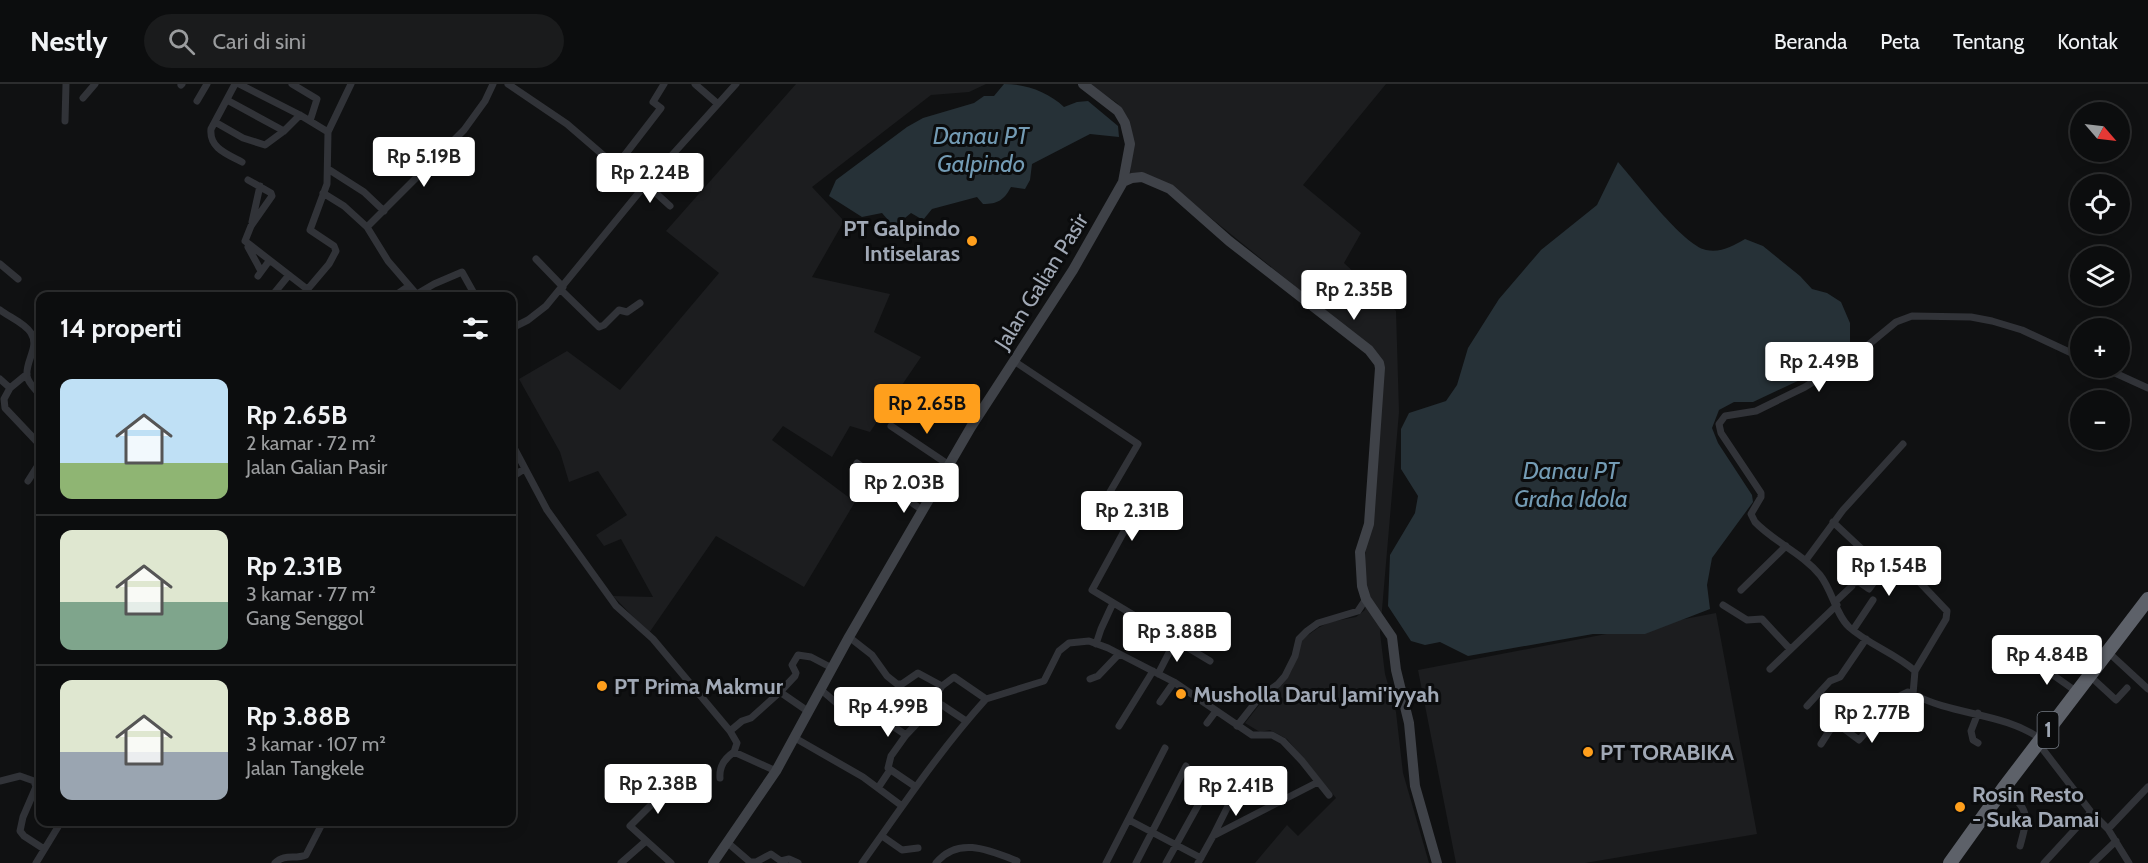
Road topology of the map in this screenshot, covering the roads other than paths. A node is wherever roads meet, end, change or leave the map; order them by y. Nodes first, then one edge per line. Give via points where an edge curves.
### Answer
1 (66, 84) edge
2 (95, 84) edge
3 (207, 84) edge
4 (237, 84) edge
5 (292, 84) edge
6 (351, 84) edge
7 (493, 84) edge
8 (508, 84) edge
9 (664, 84) edge
10 (695, 84) edge
11 (736, 84) edge
12 (1083, 84) edge
13 (83, 98) dead end
14 (226, 100) junction
15 (197, 101) dead end
16 (718, 104) junction
17 (300, 115) junction
18 (65, 121) dead end
19 (310, 121) junction
20 (215, 122) junction
21 (284, 131) junction
22 (328, 132) junction
23 (242, 162) dead end
24 (617, 165) junction
25 (328, 169) junction
26 (248, 180) dead end
27 (1124, 182) junction
28 (646, 184) junction
29 (260, 186) junction
30 (323, 193) junction
31 (670, 206) dead end
32 (384, 211) junction
33 (251, 226) junction
34 (367, 227) junction
35 (248, 245) junction
36 (536, 259) dead end
37 (269, 261) junction
38 (0, 264) edge
39 (289, 275) junction
40 (18, 279) dead end
41 (410, 286) junction
42 (307, 289) junction
43 (562, 289) junction
44 (275, 292) edge
45 (305, 292) edge
46 (401, 292) edge
47 (415, 292) edge
48 (422, 292) edge
49 (473, 292) edge
50 (640, 303) dead end
51 (0, 310) edge
52 (516, 326) edge
53 (2070, 352) edge
54 (1014, 361) junction
55 (27, 374) junction
56 (2126, 378) edge
57 (0, 379) edge
58 (10, 388) junction
59 (2148, 388) edge
60 (36, 390) edge
61 (891, 426) dead end
62 (36, 441) edge
63 (1903, 444) dead end
64 (516, 454) edge
65 (858, 463) dead end
66 (949, 465) junction
67 (36, 468) edge
68 (524, 469) junction
69 (516, 474) edge
70 (28, 481) dead end
71 (922, 510) junction
72 (1833, 522) junction
73 (1786, 546) junction
74 (1888, 550) dead end
75 (1806, 560) junction
76 (1911, 573) junction
77 (1852, 584) junction
78 (1741, 590) dead end
79 (1366, 599) junction
80 (2148, 599) edge
81 (1873, 600) dead end
82 (1113, 603) junction
83 (1836, 604) junction
84 (1723, 605) dead end
85 (1853, 630) junction
86 (849, 637) junction
87 (1866, 639) junction
88 (1175, 641) junction
89 (1096, 644) junction
90 (1790, 649) junction
91 (2108, 652) junction
92 (1119, 654) junction
93 (2032, 660) dead end
94 (1210, 661) dead end
95 (832, 668) junction
96 (1770, 669) dead end
97 (1915, 671) junction
98 (1155, 673) junction
99 (2090, 676) junction
100 (1090, 679) dead end
101 (1174, 682) junction
102 (942, 686) junction
103 (2127, 688) dead end
104 (2148, 689) edge
105 (821, 690) junction
106 (780, 692) junction
107 (2077, 692) junction
108 (1913, 694) junction
109 (899, 697) dead end
110 (986, 699) junction
111 (1160, 702) dead end
112 (942, 705) dead end
113 (1807, 706) dead end
114 (1215, 711) junction
115 (809, 712) junction
116 (1978, 714) junction
117 (923, 717) junction
118 (1878, 719) junction
119 (966, 721) junction
120 (1835, 722) junction
121 (1207, 723) dead end
122 (1119, 726) dead end
123 (1237, 726) junction
124 (730, 731) junction
125 (906, 735) junction
126 (795, 738) junction
127 (2039, 741) junction
128 (1978, 743) dead end
129 (1821, 744) dead end
130 (1165, 748) dead end
131 (734, 752) junction
132 (1186, 766) dead end
133 (890, 770) junction
134 (776, 771) junction
135 (720, 778) dead end
136 (0, 781) edge
137 (1318, 782) junction
138 (670, 786) dead end
139 (916, 787) junction
140 (878, 788) junction
141 (2003, 789) junction
142 (2147, 791) edge
143 (1329, 795) dead end
144 (903, 806) junction
145 (2091, 812) junction
146 (1129, 820) junction
147 (58, 826) edge
148 (321, 826) edge
149 (2108, 829) junction
150 (1152, 831) junction
151 (882, 836) junction
152 (1213, 836) junction
153 (646, 841) junction
154 (2116, 841) junction
155 (728, 843) junction
156 (1176, 844) junction
157 (2020, 846) dead end
158 (918, 848) dead end
159 (44, 849) junction
160 (1956, 860) edge
161 (1017, 861) dead end
162 (1200, 861) edge
163 (36, 863) edge
164 (275, 863) edge
165 (621, 863) edge
166 (671, 863) edge
167 (713, 863) edge
168 (798, 863) edge
169 (862, 863) edge
170 (936, 863) edge
171 (1106, 863) edge
172 (1136, 863) edge
173 (1166, 863) edge
174 (1437, 863) edge
175 (2044, 863) edge
176 (2090, 863) edge
177 (2129, 863) edge

1 - 18 street
2 - 13 street
3 - 15 street
4 - 14 street
4 - 17 street
5 - 19 street via 317,99
6 - 22 street
7 - 32 street via 464,130
8 - 24 street via 567,124
9 - 24 street via 653,102 661,108
10 - 16 street
11 - 16 street
12 - 27 street via 1118,111 1125,123 1130,144
14 - 20 street
14 - 21 street
16 - 28 street
17 - 19 street
17 - 21 street
19 - 22 street
20 - 21 street via 265,145
20 - 23 street via 211,136 215,146
22 - 25 street
24 - 28 street
25 - 30 street
25 - 32 street via 364,192
26 - 29 street
27 - 54 street, Jalan Galian Pasir
27 - 79 street via 1142,177 1170,189 1229,241 1369,350 1378,363 1369,524 1360,552
28 - 31 street
28 - 43 street
29 - 33 street
29 - 33 street via 272,196
30 - 34 street
30 - 42 street via 310,230 336,251
32 - 34 street
33 - 35 street via 244,240
34 - 41 street via 388,261
35 - 37 street
35 - 37 street via 260,274
36 - 43 street
37 - 39 street
38 - 40 street
39 - 42 street
39 - 44 street
41 - 46 street
41 - 47 street
42 - 45 street
43 - 50 street via 599,327 619,310 627,312
43 - 52 street via 536,315
48 - 49 street via 462,272
51 - 55 street via 28,329 33,337
53 - 73 street via 1992,321 1912,316 1896,322 1856,355 1805,387 1756,411 1725,416 1719,424 1721,433 1761,493 1752,517
54 - 66 street, Jalan Galian Pasir
54 - 82 street via 1138,444 1100,509 1127,526 1092,590
55 - 58 street
55 - 60 street
56 - 59 street
57 - 58 street
58 - 62 street via 4,399 5,408
61 - 66 street
63 - 72 street
64 - 68 street
65 - 71 street
66 - 71 street, Jalan Galian Pasir
67 - 70 street
68 - 69 street
68 - 124 street via 571,546 616,606 652,639
71 - 86 street, Jalan Galian Pasir
72 - 75 street
72 - 77 street via 1865,552 1846,575
73 - 75 street
73 - 78 street
74 - 76 street
75 - 83 street via 1820,575
76 - 77 street via 1905,579 1898,576 1888,585 1877,578 1869,589 1859,582
76 - 97 street via 1947,611
77 - 83 street
79 - 123 street via 1358,611 1318,623 1303,634 1285,676 1259,698
79 - 174 street via 1392,637 1409,723 1415,786
80 - 91 highway, 1
81 - 85 street
82 - 88 street
82 - 89 street
83 - 85 street
83 - 90 street
84 - 90 street via 1747,620 1762,619
85 - 87 street
86 - 95 street, Jalan Galian Pasir
86 - 102 street via 872,655 897,684 918,673
87 - 97 street
87 - 113 street via 1840,677 1830,681
88 - 94 street
88 - 98 street
89 - 92 street
89 - 110 street via 1069,643 1059,651 1044,681
90 - 96 street
91 - 99 highway, 1
91 - 104 street
92 - 98 street
92 - 100 street
93 - 107 street
95 - 105 street, Jalan Galian Pasir
95 - 106 street via 811,657 798,656 792,665 795,676
97 - 108 street
98 - 101 street
98 - 122 street
99 - 103 street via 2116,700
99 - 107 highway, 1
101 - 111 street
101 - 114 street
102 - 110 street via 954,677
102 - 117 street
105 - 115 street, Jalan Galian Pasir
105 - 125 street via 842,706 851,721 869,710
106 - 115 street
106 - 124 street
107 - 127 highway, 1
108 - 116 street via 1937,706
108 - 118 street via 1904,693
109 - 117 street
110 - 119 street
112 - 119 street
114 - 121 street
114 - 123 street
115 - 126 street, Jalan Galian Pasir
116 - 127 street via 2019,726
116 - 128 street via 1971,734
117 - 125 street
118 - 120 street via 1858,740
118 - 120 street via 1850,702
119 - 139 street
120 - 129 street
123 - 137 street via 1254,737 1272,735 1283,741
124 - 131 street via 737,743
125 - 133 street via 891,756
126 - 134 street, Jalan Galian Pasir
126 - 140 street
127 - 141 highway, 1
127 - 145 street
130 - 146 street
131 - 134 street
131 - 135 street via 721,765
132 - 150 street
133 - 139 street
133 - 140 street
134 - 155 street, Jalan Galian Pasir
136 - 159 street via 20,776 34,782 36,787 20,831
137 - 143 street
137 - 152 street
138 - 153 street via 630,826
139 - 144 street
140 - 144 street
141 - 157 street via 2024,809
141 - 160 highway, 1
142 - 149 street
144 - 151 street
145 - 149 street
145 - 175 street
146 - 150 street
146 - 171 street
147 - 159 street
148 - 164 street via 306,855 282,857
149 - 154 street
150 - 156 street
150 - 172 street
151 - 158 street via 902,850
151 - 169 street
152 - 156 street via 1231,800 1211,782
152 - 162 street
153 - 165 street
153 - 166 street
154 - 176 street
154 - 177 street
155 - 167 street, Jalan Galian Pasir
155 - 168 street via 750,862 771,854 781,861
156 - 162 street
156 - 173 street
159 - 163 street
161 - 170 street via 966,846 948,851

